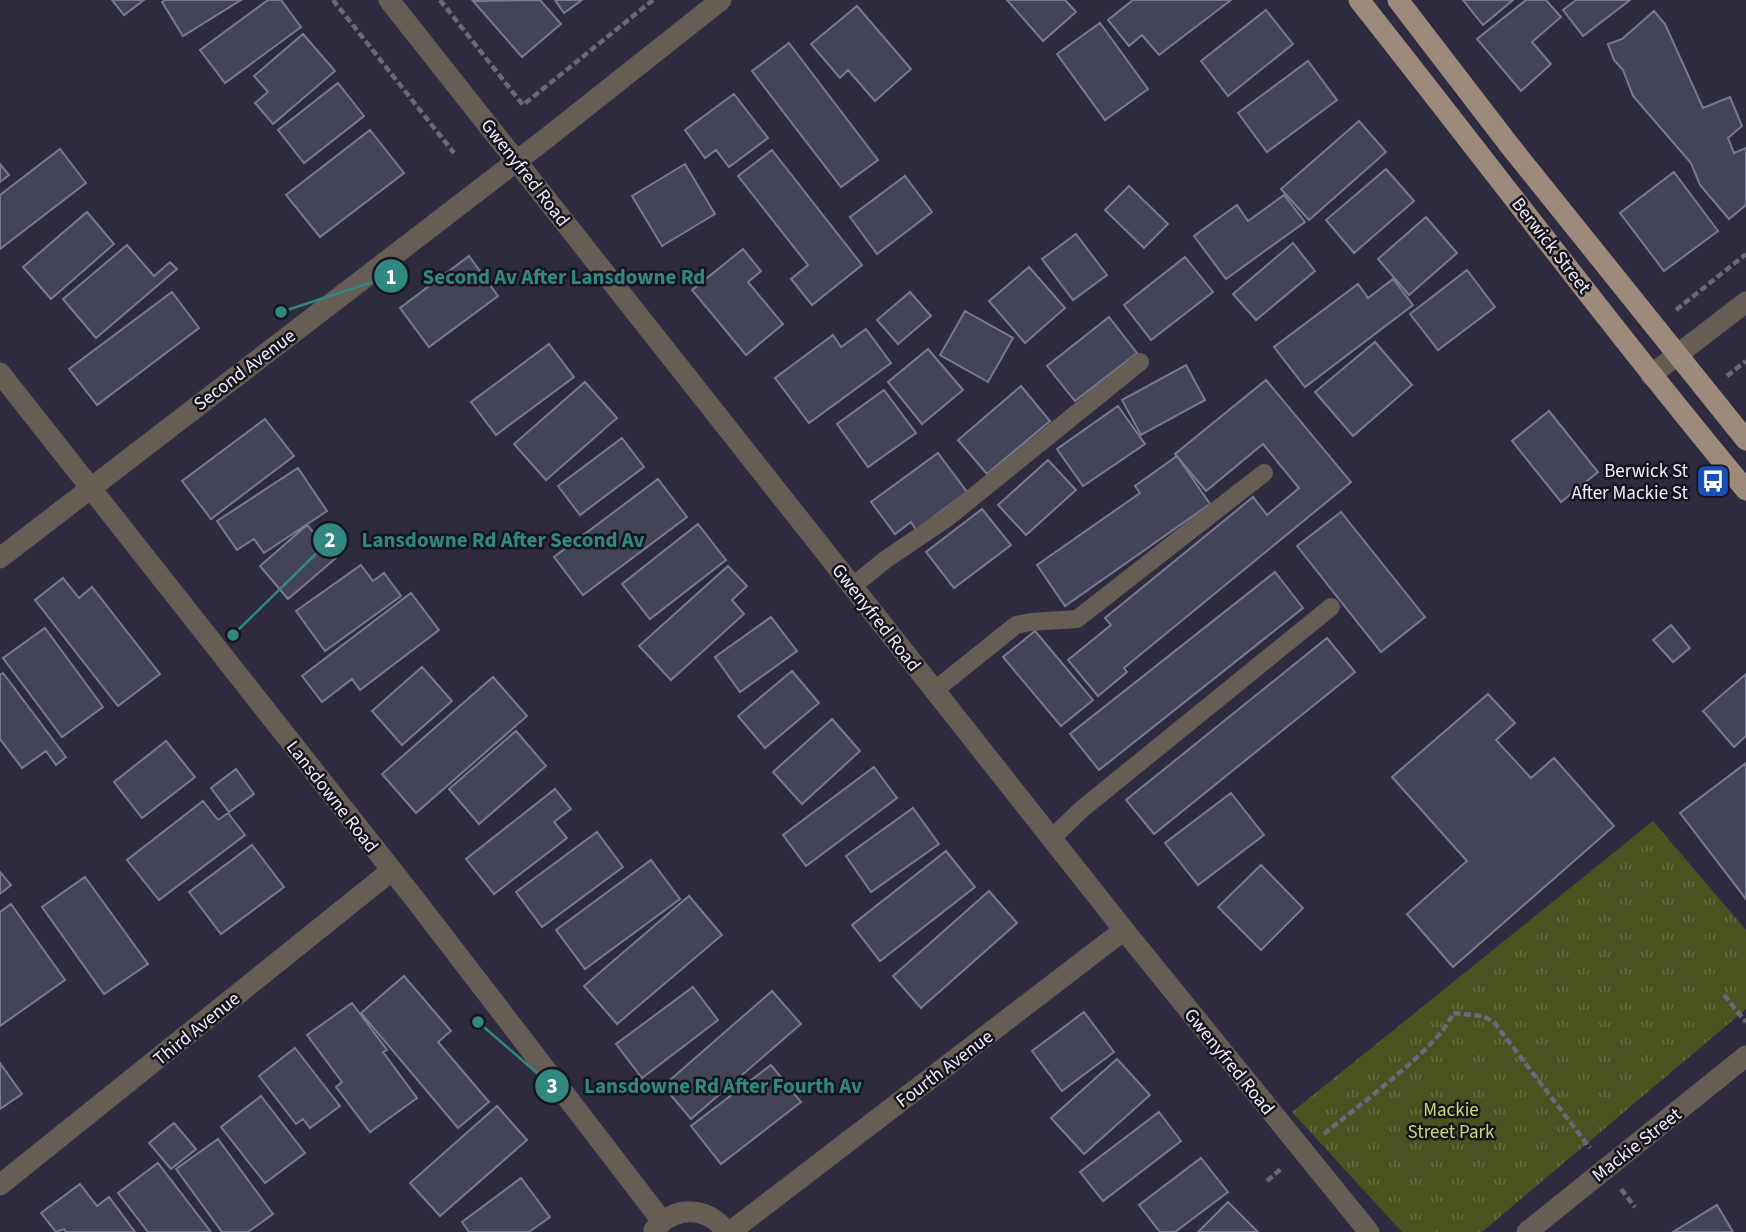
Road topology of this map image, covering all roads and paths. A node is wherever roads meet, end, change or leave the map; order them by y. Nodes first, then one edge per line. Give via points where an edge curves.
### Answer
1 (333, 0) edge
2 (389, 0) edge
3 (440, 0) edge
4 (653, 0) edge
5 (721, 0) edge
6 (1359, 0) edge
7 (1398, 0) edge
8 (454, 153) dead end
9 (517, 161) junction
10 (1746, 254) edge
11 (1746, 302) edge
12 (1676, 310) dead end
13 (1677, 355) junction
14 (1746, 361) edge
15 (1140, 362) dead end
16 (0, 373) edge
17 (1651, 376) junction
18 (1726, 377) dead end
19 (1746, 440) edge
20 (1264, 473) dead end
21 (90, 488) junction
22 (1746, 490) edge
23 (0, 558) edge
24 (853, 586) junction
25 (1331, 607) dead end
26 (935, 690) junction
27 (1052, 838) junction
28 (391, 871) junction
29 (1125, 930) junction
30 (1724, 995) dead end
31 (1746, 1022) edge
32 (1746, 1056) edge
33 (1303, 1151) junction
34 (1605, 1168) junction
35 (1267, 1181) dead end
36 (0, 1185) edge
37 (1635, 1207) dead end
38 (658, 1227) edge
39 (729, 1232) edge
40 (1369, 1232) edge
41 (1527, 1232) edge

1 - 8 path
2 - 9 street, Gwenyfred Road
3 - 4 path via 523,105
5 - 9 street, Second Avenue
6 - 17 main road, Berwick Street
7 - 13 main road, Berwick Street
9 - 21 street, Second Avenue
9 - 24 street, Gwenyfred Road
10 - 12 path
11 - 13 street
13 - 17 street
13 - 19 main road, Berwick Street
14 - 18 path
15 - 24 lane via 947,518
16 - 21 street, Lansdowne Road
17 - 22 main road, Berwick Street
20 - 26 lane via 1077,619 1016,625
21 - 23 street, Second Avenue
21 - 28 street, Lansdowne Road
24 - 26 street, Gwenyfred Road
25 - 27 lane
26 - 27 street, Gwenyfred Road
27 - 29 street, Gwenyfred Road
28 - 36 street, Third Avenue
28 - 38 street, Lansdowne Road
29 - 33 street, Gwenyfred Road
29 - 39 street, Fourth Avenue
30 - 31 path
32 - 34 street, Mackie Street
33 - 34 path via 1433,1042 1453,1013 1493,1021
33 - 35 path
33 - 40 street, Gwenyfred Road
34 - 37 path
34 - 41 street, Mackie Street
38 - 39 street via 685,1211 710,1215

